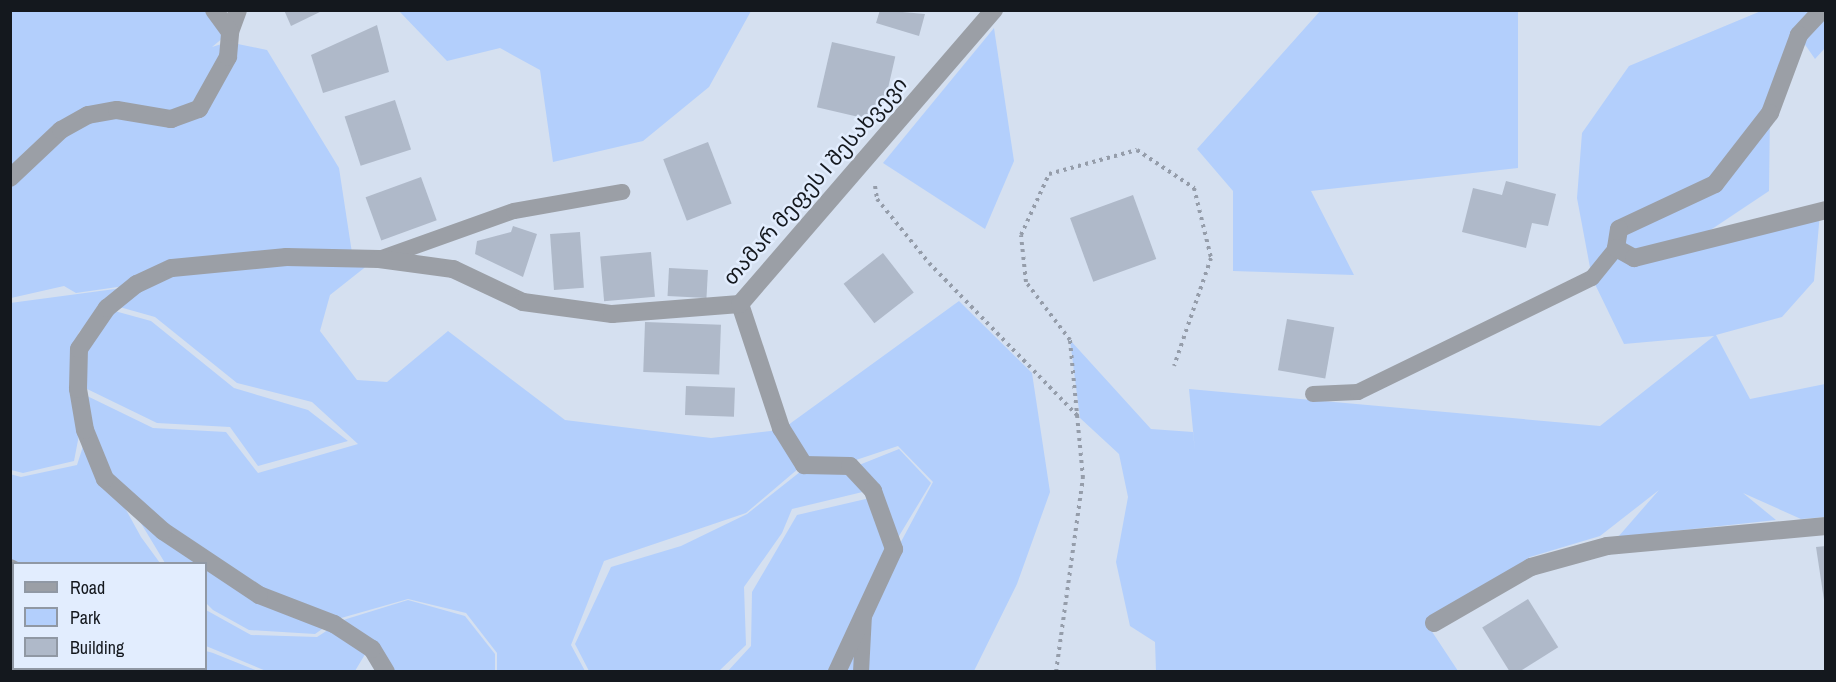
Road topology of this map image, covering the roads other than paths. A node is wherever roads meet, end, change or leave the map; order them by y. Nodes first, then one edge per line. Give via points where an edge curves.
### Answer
1 (214, 10) edge
2 (238, 10) edge
3 (994, 10) edge
4 (1822, 10) edge
5 (230, 32) junction
6 (10, 178) edge
7 (622, 192) dead end
8 (1826, 210) edge
9 (1616, 248) junction
10 (379, 259) junction
11 (740, 304) junction
12 (1313, 394) dead end
13 (1826, 526) edge
14 (864, 615) junction
15 (1434, 623) dead end
16 (386, 672) edge
17 (837, 672) edge
18 (861, 672) edge

1 - 5 street
2 - 5 street
3 - 11 street, თამარ მეფეს I შესახვევი
4 - 9 street via 1799,35 1770,113 1715,184 1619,229
5 - 6 street via 228,57 199,109 171,119 117,110 88,115 61,130
7 - 10 lane via 514,211
8 - 9 street via 1634,258
9 - 12 lane via 1592,278 1368,387
10 - 11 street, თამარ მეფეს I შესახვევი via 453,269 523,302 612,314
10 - 16 street, თამარ მეფეს I შესახვევი via 195,264 153,275 107,308 86,334 79,349 78,388 95,461 132,507 259,595 334,624 372,649
11 - 14 street via 781,428 804,465 850,466 873,491 894,549
13 - 15 street via 1607,546 1531,567
14 - 17 street
14 - 18 lane

